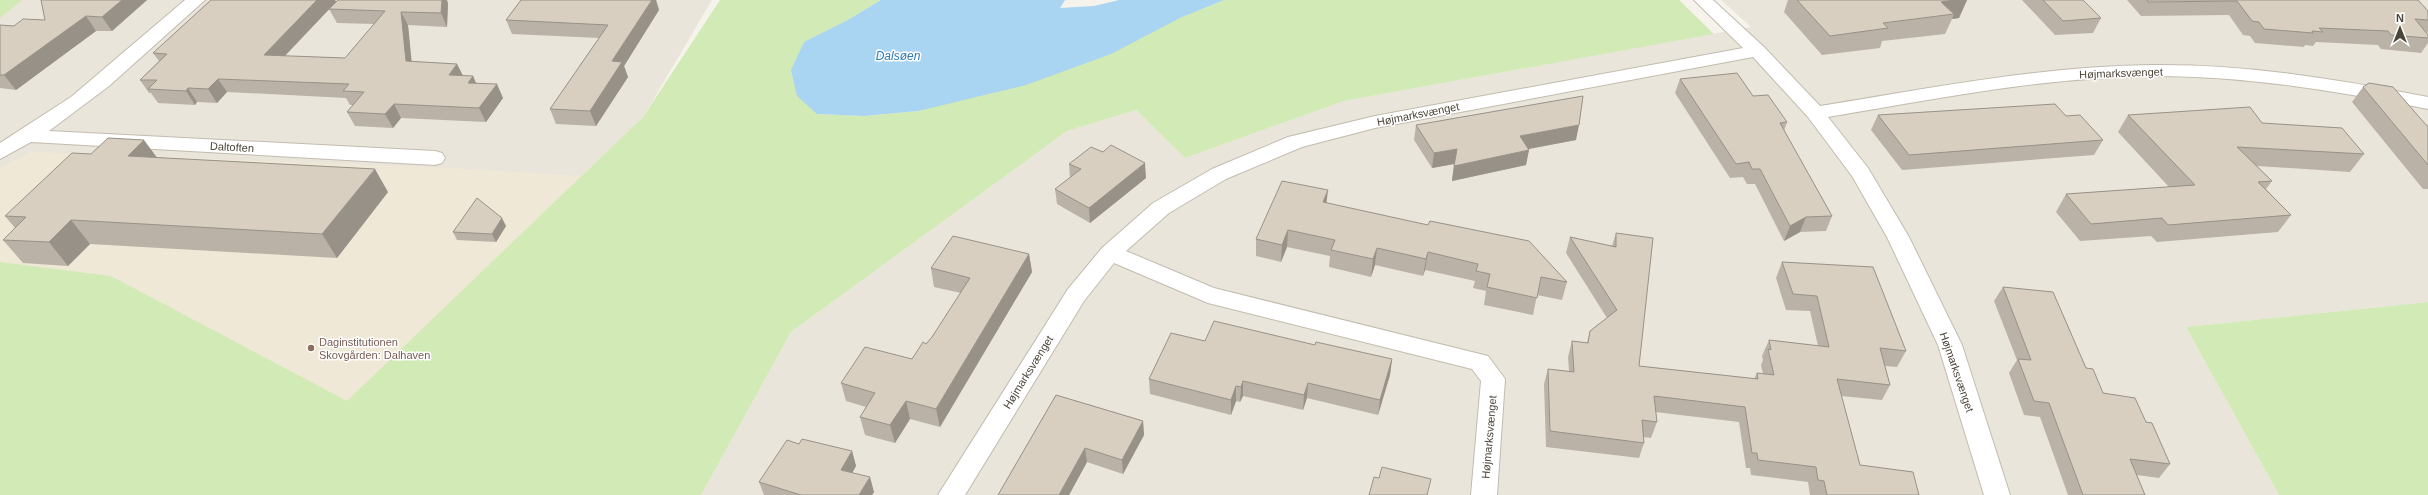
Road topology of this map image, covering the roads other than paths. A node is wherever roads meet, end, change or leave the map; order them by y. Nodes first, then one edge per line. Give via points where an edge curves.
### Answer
1 (196, 0) edge
2 (1703, 0) edge
3 (1757, 51) junction
4 (2428, 103) edge
5 (1815, 113) junction
6 (29, 136) junction
7 (0, 152) edge
8 (435, 158) dead end
9 (1110, 253) junction
10 (951, 495) edge
11 (1484, 495) edge
12 (1997, 495) edge

1 - 6 street via 129,61
2 - 3 street, Højmarksvænget
3 - 5 street, Højmarksvænget
3 - 9 street, Højmarksvænget via 1375,122 1295,142 1219,174 1161,208
4 - 5 street, Højmarksvænget via 2355,88 2259,74 2115,72 2040,77
5 - 12 street, Højmarksvænget via 1861,172 1895,230 1950,345
6 - 7 street
6 - 8 street, Daltoften
9 - 10 street, Højmarksvænget via 1076,295
9 - 11 street, Højmarksvænget via 1208,295 1480,362 1493,379

